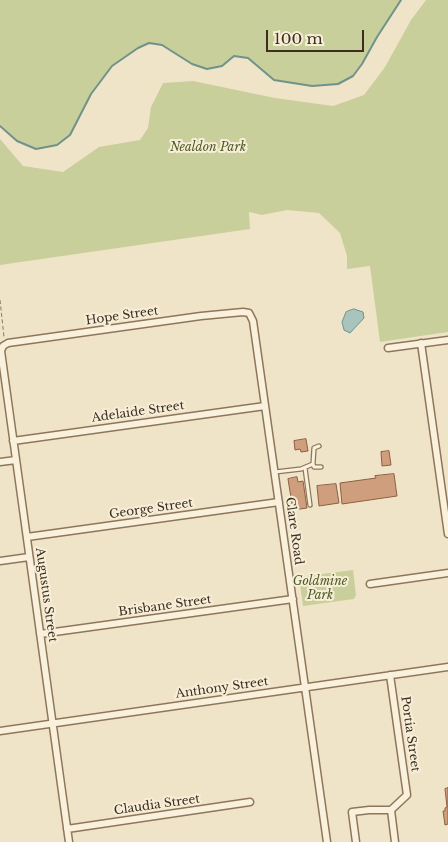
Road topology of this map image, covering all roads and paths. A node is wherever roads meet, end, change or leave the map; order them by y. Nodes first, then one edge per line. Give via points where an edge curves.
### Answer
1 (0, 300) edge
2 (249, 313) joint
3 (448, 340) edge
4 (421, 343) junction
5 (388, 348) dead end
6 (2, 349) edge
7 (1, 360) edge
8 (265, 406) junction
9 (13, 441) junction
10 (319, 446) dead end
11 (16, 460) junction
12 (0, 462) edge
13 (312, 464) junction
14 (322, 467) dead end
15 (305, 468) junction
16 (275, 472) junction
17 (279, 502) junction
18 (310, 504) dead end
19 (448, 534) edge
20 (27, 538) junction
21 (29, 557) junction
22 (0, 561) edge
23 (448, 573) edge
24 (370, 584) dead end
25 (293, 600) junction
26 (40, 634) junction
27 (448, 668) edge
28 (390, 675) junction
29 (305, 688) junction
30 (53, 724) junction
31 (0, 731) edge
32 (250, 802) dead end
33 (391, 810) junction
34 (68, 829) junction
35 (69, 842) edge
36 (327, 842) edge
37 (356, 842) edge
38 (395, 842) edge

1 - 6 path via 5,334
2 - 6 street, Hope Street via 201,316 8,343
2 - 8 street, Clare Road via 253,321
3 - 4 street
4 - 5 street
4 - 19 street
6 - 7 street, Augustus Street
7 - 9 street, Augustus Street
8 - 9 street, Adelaide Street
8 - 16 street, Clare Road
9 - 11 street, Augustus Street
10 - 13 lane via 312,451
11 - 12 street
11 - 20 street, Augustus Street
13 - 14 lane
13 - 15 lane
15 - 16 lane
15 - 18 lane
16 - 17 street, Clare Road
17 - 20 street, George Street
17 - 25 street, Clare Road
20 - 21 street, Augustus Street
21 - 22 street
21 - 26 street, Augustus Street
23 - 24 street
25 - 26 street, Brisbane Street
25 - 29 street, Clare Road
26 - 30 street, Augustus Street
27 - 28 street, Anthony Street
28 - 29 street, Anthony Street
28 - 33 street, Portia Street via 407,795
29 - 30 street, Anthony Street
29 - 36 street, Clare Road
30 - 31 street, Anthony Street
30 - 34 street, Augustus Street
32 - 34 street, Claudia Street
33 - 37 street via 352,812
33 - 38 street
34 - 35 street, Augustus Street

